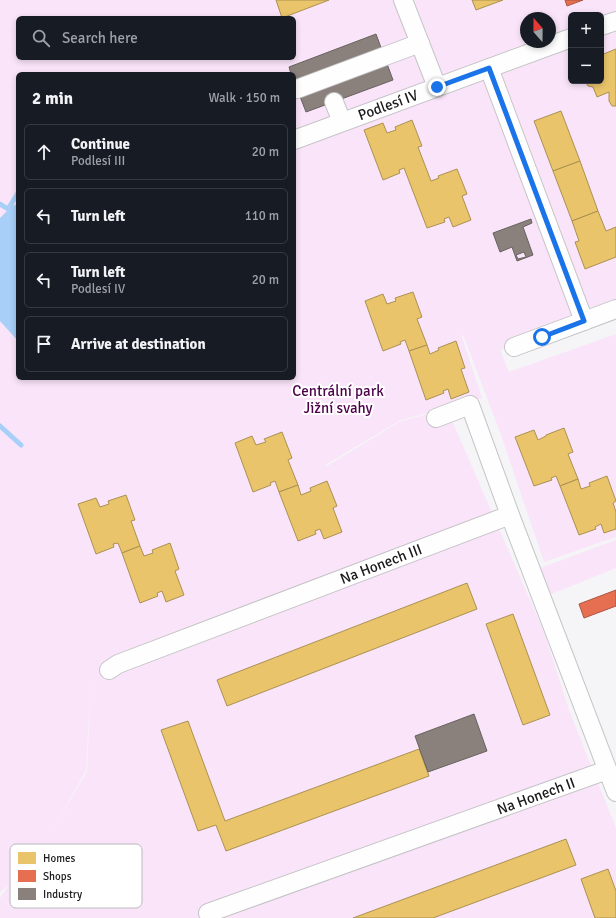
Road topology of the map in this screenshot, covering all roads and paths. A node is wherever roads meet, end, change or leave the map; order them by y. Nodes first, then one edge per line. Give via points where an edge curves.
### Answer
1 (403, 0) edge
2 (616, 21) edge
3 (604, 25) edge
4 (568, 39) edge
5 (420, 43) junction
6 (489, 68) junction
7 (437, 87) junction
8 (297, 89) dead end
9 (334, 102) dead end
10 (342, 122) junction
11 (296, 139) edge
12 (616, 309) edge
13 (584, 321) junction
14 (514, 347) dead end
15 (436, 418) dead end
16 (510, 515) junction
17 (109, 670) dead end
18 (607, 770) junction
19 (616, 792) edge
20 (208, 913) dead end

1 - 5 street
2 - 3 street
4 - 6 street, Podlesí IV
5 - 7 street
5 - 8 street
6 - 7 street, Podlesí IV
6 - 13 street
7 - 10 street, Podlesí IV
9 - 10 street
10 - 11 street, Podlesí IV
12 - 13 street
13 - 14 street
15 - 16 street via 470,405
16 - 17 street, Na Honech III via 118,664
16 - 18 street
18 - 19 street
18 - 20 street, Na Honech II

